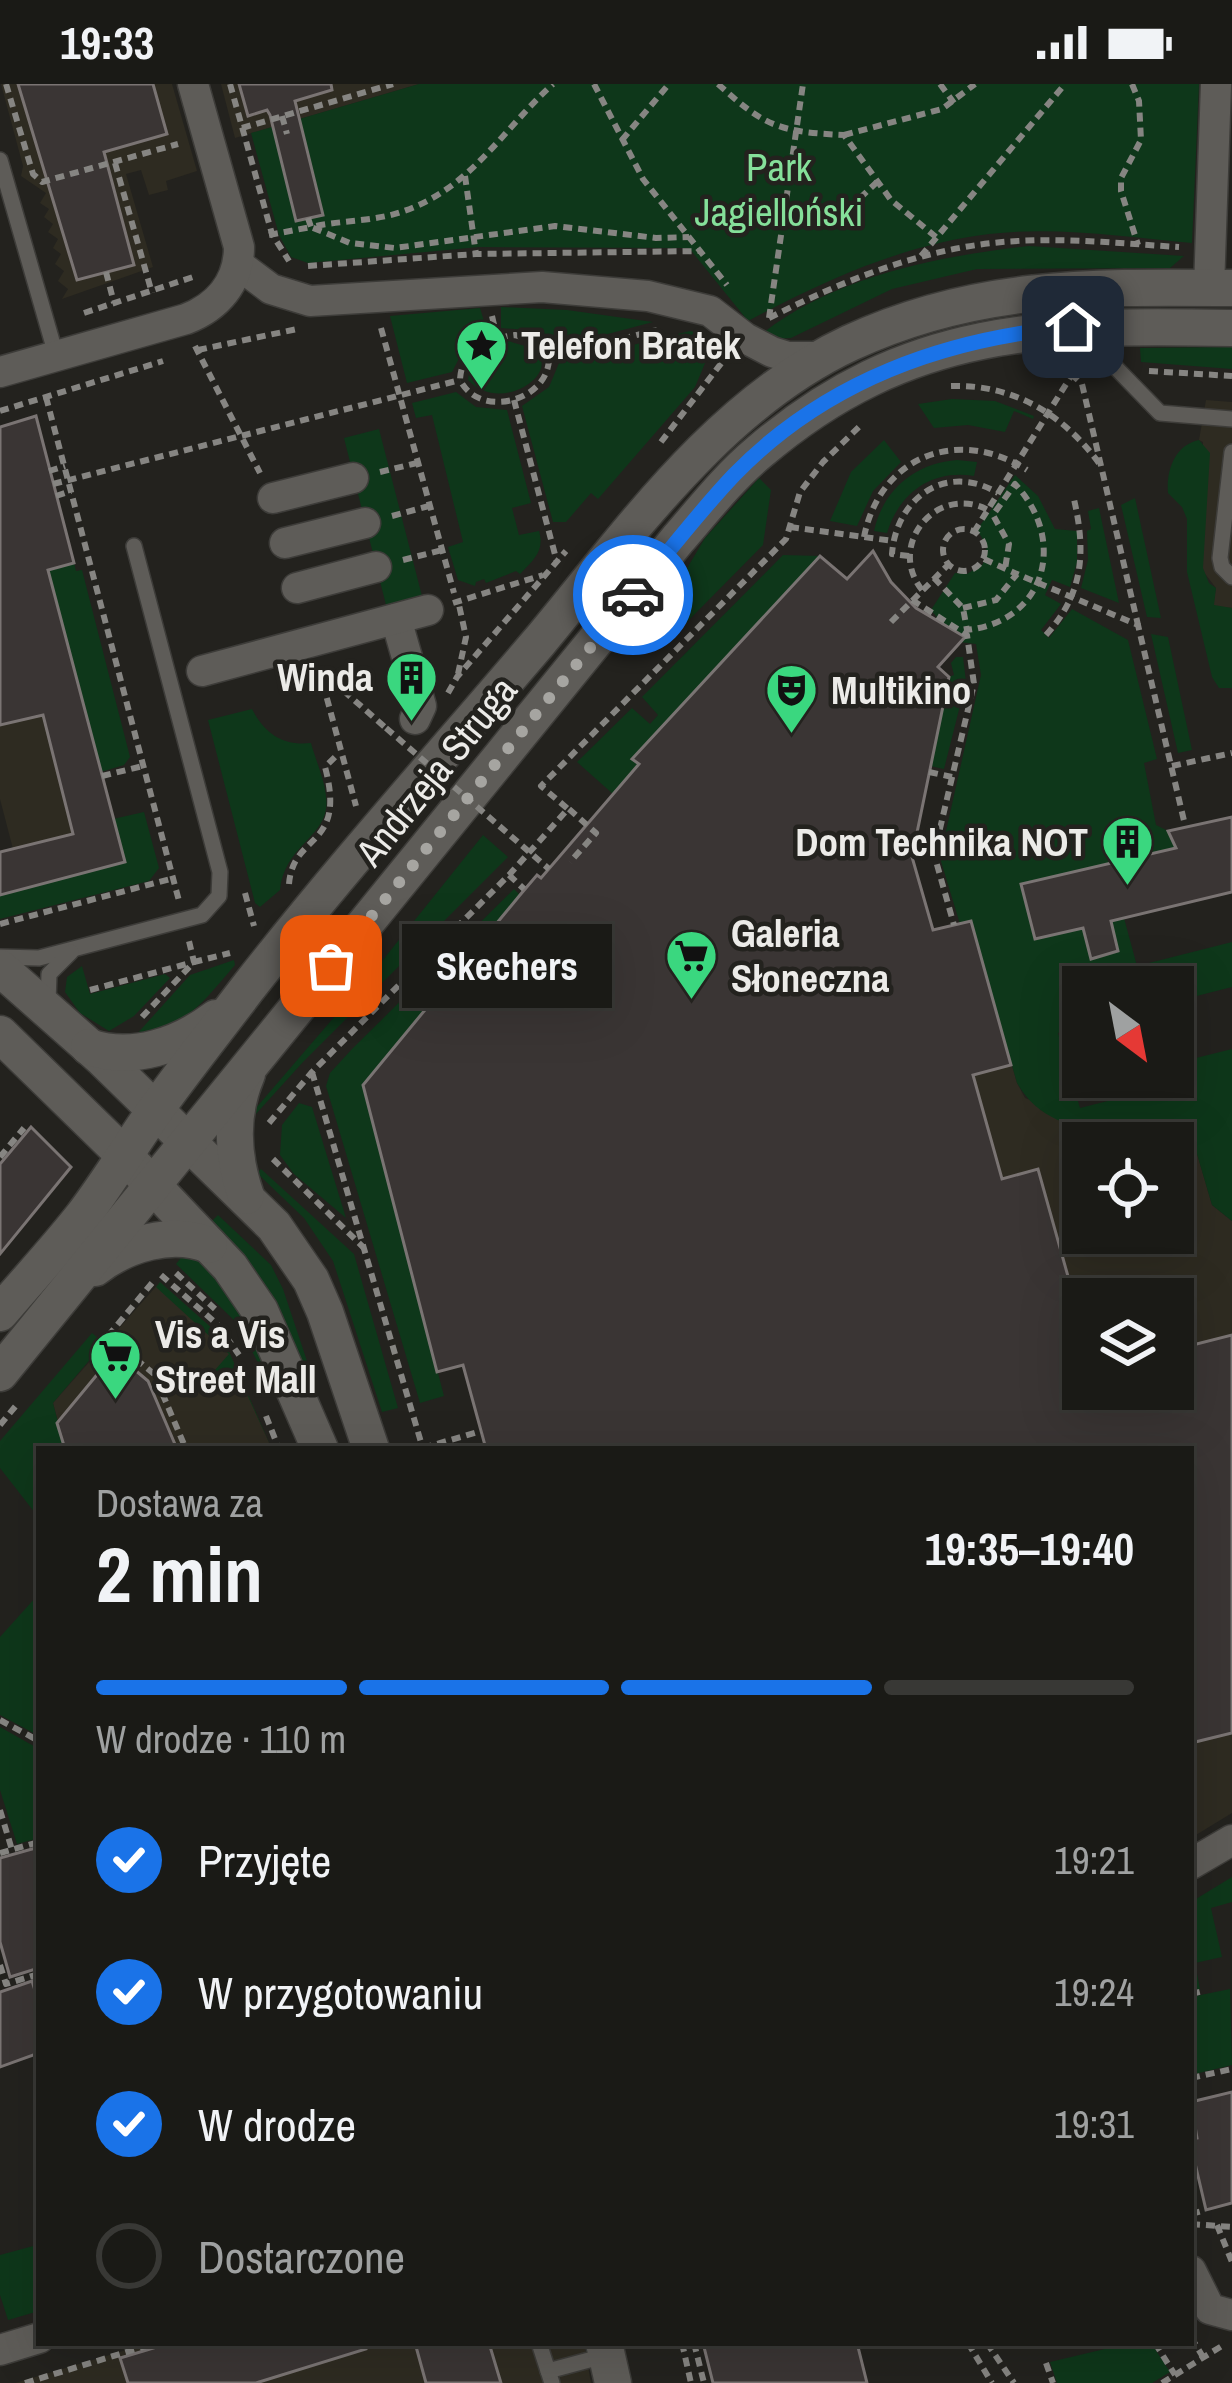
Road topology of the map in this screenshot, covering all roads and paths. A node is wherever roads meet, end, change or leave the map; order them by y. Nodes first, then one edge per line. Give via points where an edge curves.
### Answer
1 (7, 84) edge
2 (193, 84) edge
3 (230, 84) edge
4 (393, 84) edge
5 (553, 84) edge
6 (594, 84) edge
7 (669, 84) edge
8 (718, 84) edge
9 (803, 84) edge
10 (940, 84) edge
11 (975, 84) edge
12 (1065, 84) edge
13 (1132, 84) edge
14 (1216, 84) edge
15 (954, 104) junction
16 (282, 116) junction
17 (173, 124) dead end
18 (242, 128) junction
19 (796, 131) junction
20 (287, 134) dead end
21 (844, 135) junction
22 (622, 140) junction
23 (178, 144) junction
24 (182, 157) dead end
25 (0, 160) edge
26 (115, 162) junction
27 (465, 176) dead end
28 (878, 182) junction
29 (860, 198) dead end
30 (309, 223) junction
31 (272, 235) junction
32 (689, 237) junction
33 (937, 237) junction
34 (472, 238) junction
35 (1138, 245) junction
36 (1189, 248) dead end
37 (476, 254) junction
38 (920, 256) junction
39 (239, 266) junction
40 (203, 268) dead end
41 (106, 272) dead end
42 (1221, 288) edge
43 (152, 292) junction
44 (114, 304) junction
45 (377, 314) dead end
46 (46, 325) junction
47 (669, 326) dead end
48 (307, 327) dead end
49 (1073, 327) junction
50 (1232, 328) edge
51 (56, 356) junction
52 (174, 357) dead end
53 (549, 357) junction
54 (823, 357) junction
55 (1048, 361) dead end
56 (0, 372) edge
57 (1073, 373) junction
58 (972, 375) dead end
59 (460, 380) junction
60 (944, 384) dead end
61 (931, 388) dead end
62 (400, 395) junction
63 (46, 397) junction
64 (514, 400) junction
65 (0, 411) edge
66 (1048, 413) junction
67 (868, 419) dead end
68 (1232, 419) edge
69 (240, 436) junction
70 (1232, 452) edge
71 (250, 454) dead end
72 (417, 463) junction
73 (1017, 464) junction
74 (64, 466) junction
75 (399, 467) dead end
76 (1103, 469) junction
77 (1027, 470) dead end
78 (50, 471) dead end
79 (353, 478) dead end
80 (68, 480) junction
81 (53, 484) dead end
82 (71, 491) junction
83 (998, 493) junction
84 (1072, 495) dead end
85 (56, 496) dead end
86 (273, 498) dead end
87 (429, 506) junction
88 (988, 510) junction
89 (411, 511) dead end
90 (365, 523) dead end
91 (790, 527) junction
92 (974, 532) junction
93 (864, 537) junction
94 (893, 541) junction
95 (285, 543) dead end
96 (134, 546) dead end
97 (442, 550) junction
98 (420, 556) dead end
99 (909, 556) junction
100 (983, 559) junction
101 (557, 562) dead end
102 (948, 565) junction
103 (376, 567) dead end
104 (1005, 569) junction
105 (547, 574) dead end
106 (1017, 574) junction
107 (1232, 577) edge
108 (934, 578) junction
109 (1038, 583) junction
110 (297, 588) dead end
111 (922, 590) junction
112 (1073, 597) junction
113 (912, 600) junction
114 (442, 606) junction
115 (963, 608) junction
116 (396, 619) junction
117 (891, 622) dead end
118 (1138, 626) junction
119 (1046, 634) dead end
120 (202, 671) dead end
121 (457, 677) dead end
122 (416, 719) dead end
123 (339, 753) junction
124 (1232, 753) edge
125 (143, 766) junction
126 (1172, 766) junction
127 (929, 772) dead end
128 (102, 776) dead end
129 (952, 777) junction
130 (353, 790) dead end
131 (568, 809) junction
132 (1185, 825) dead end
133 (570, 862) dead end
134 (295, 864) dead end
135 (549, 869) dead end
136 (509, 875) junction
137 (524, 889) dead end
138 (0, 924) edge
139 (954, 926) dead end
140 (76, 949) junction
141 (0, 957) edge
142 (194, 962) dead end
143 (0, 968) edge
144 (249, 986) junction
145 (89, 990) dead end
146 (53, 1016) junction
147 (0, 1034) edge
148 (89, 1047) junction
149 (253, 1060) junction
150 (312, 1072) junction
151 (156, 1109) junction
152 (24, 1128) dead end
153 (266, 1134) dead end
154 (187, 1140) junction
155 (267, 1149) dead end
156 (124, 1155) junction
157 (0, 1157) edge
158 (152, 1185) junction
159 (247, 1199) junction
160 (209, 1245) junction
161 (364, 1248) junction
162 (167, 1265) dead end
163 (158, 1273) junction
164 (77, 1280) junction
165 (0, 1313) edge
166 (246, 1369) dead end
167 (15, 1381) edge
168 (262, 1406) dead end
169 (0, 1425) edge
170 (481, 1431) dead end
171 (185, 1446) edge
172 (278, 1446) edge
173 (319, 1446) edge
174 (369, 1446) edge
175 (422, 1446) edge
176 (430, 1446) edge
177 (0, 1720) edge
178 (36, 1739) edge
179 (0, 1810) edge
180 (1232, 1840) edge
181 (36, 1843) edge
182 (12, 1850) junction
183 (0, 1853) edge
184 (1194, 1863) edge
185 (0, 1965) edge
186 (36, 1975) edge
187 (1203, 1991) dead end
188 (1194, 1993) edge
189 (1232, 2069) edge
190 (1194, 2077) edge
191 (1202, 2211) dead end
192 (1194, 2213) edge
193 (1194, 2224) edge
194 (1217, 2225) junction
195 (1232, 2227) edge
196 (1232, 2262) edge
197 (1194, 2277) edge
198 (1232, 2315) edge
199 (36, 2339) edge
200 (1232, 2339) edge
201 (1194, 2342) edge
202 (146, 2346) edge
203 (540, 2346) edge
204 (683, 2346) edge
205 (695, 2346) edge
206 (969, 2346) edge
207 (989, 2346) edge
208 (1157, 2346) edge
209 (0, 2350) edge
210 (613, 2356) edge
211 (1204, 2357) junction
212 (1046, 2363) dead end
213 (1175, 2375) junction
214 (550, 2377) edge
215 (25, 2383) edge
216 (633, 2383) edge
217 (692, 2383) edge
218 (704, 2383) edge
219 (992, 2383) edge
220 (1014, 2383) edge
221 (1053, 2383) edge
222 (1162, 2383) edge

1 - 26 path via 42,182
2 - 39 street
3 - 18 path
4 - 16 path
5 - 30 path via 475,168 426,202 377,218
6 - 22 path
7 - 22 path
8 - 19 path via 755,116
9 - 19 path
10 - 15 path
11 - 15 path
12 - 33 path
13 - 35 path via 1141,140 1121,191
14 - 42 street
15 - 21 path
16 - 18 path
16 - 20 path
17 - 23 path
18 - 31 path
19 - 21 path
19 - 38 path via 769,318
21 - 28 path
22 - 32 path
23 - 24 path
23 - 26 path
25 - 46 lane
26 - 43 path
27 - 34 path
28 - 29 path
28 - 33 path
30 - 31 path
30 - 34 path via 350,243 395,248
31 - 37 path via 300,266
32 - 34 path via 555,226
32 - 37 path via 700,251
33 - 38 path
34 - 37 path
35 - 36 path
35 - 38 path via 1026,241
39 - 51 street via 201,313
39 - 54 street via 271,289 310,301 542,287 663,298 710,311 772,352
40 - 43 path
41 - 44 path
42 - 54 street, Andrzeja Struga via 1074,288 987,298 908,319
43 - 44 path
44 - 46 path
45 - 62 path
46 - 51 lane
47 - 53 path
48 - 69 path via 196,350
49 - 50 street, Andrzeja Struga
49 - 68 lane via 1160,412
49 - 149 street, Andrzeja Struga via 925,354 818,406 758,452 678,538
51 - 56 street
52 - 63 path
53 - 59 path via 532,340 497,338 467,357
53 - 64 path via 541,382
54 - 144 street, Andrzeja Struga via 709,445
55 - 57 path
57 - 66 path
57 - 76 path
58 - 60 path
59 - 62 path
59 - 64 path via 479,400
61 - 66 path via 988,388
62 - 69 path
62 - 72 path
63 - 65 path
63 - 74 path
64 - 101 path
66 - 73 path
66 - 76 path
67 - 91 path via 810,478
69 - 71 path
69 - 80 path
70 - 107 lane via 1220,558
72 - 75 path
72 - 87 path
73 - 77 path
73 - 83 path
73 - 93 path via 973,449 927,455 880,494
74 - 78 path
74 - 80 path
76 - 118 path
79 - 86 street
80 - 81 path
80 - 82 path
82 - 85 path
82 - 125 path
83 - 88 path
83 - 94 path via 969,481 937,484 904,511
84 - 112 path via 1082,544
87 - 89 path
87 - 97 path
88 - 92 path
88 - 99 path via 967,501 940,508 921,523
90 - 95 street
91 - 93 path
91 - 131 path via 541,786
92 - 100 path via 984,542
92 - 102 path via 958,529 946,538
93 - 94 path
94 - 99 path via 892,554
96 - 140 lane via 221,885 202,915
97 - 98 path
97 - 114 path
99 - 111 path
100 - 102 path via 967,571
100 - 104 path
102 - 108 path
103 - 110 street
104 - 106 path
104 - 109 path via 1009,544 993,515 1015,484 1042,525
105 - 114 path
106 - 109 path
106 - 115 path via 996,600
108 - 111 path
108 - 115 path
109 - 112 path
109 - 115 path via 1022,608 990,626 967,630
111 - 113 path
112 - 118 path
112 - 119 path
113 - 117 path
113 - 129 path via 967,635 975,676
114 - 116 street
114 - 121 path via 466,638
116 - 120 street
116 - 122 street via 421,706
118 - 126 path
123 - 130 path
123 - 134 path via 325,767 331,815
123 - 135 path, bridge via 319,669
124 - 126 path
125 - 128 path
125 - 138 path via 174,878
126 - 132 path
127 - 129 path
129 - 139 path via 934,854
131 - 133 path via 596,833
131 - 136 path
136 - 137 path
136 - 150 path
140 - 141 lane
140 - 146 lane via 49,974
142 - 145 path
143 - 146 street
144 - 148 street via 213,1020 161,1047 118,1054
144 - 151 street, Andrzeja Struga
146 - 148 street
147 - 156 street
148 - 151 street
149 - 154 street, Andrzeja Struga
149 - 159 street via 234,1130
150 - 153 path
150 - 161 path
151 - 154 street
151 - 156 street, Andrzeja Struga
152 - 157 path
154 - 158 street, Andrzeja Struga
154 - 159 street
155 - 161 path
156 - 158 street
156 - 165 street, Andrzeja Struga
158 - 160 street
158 - 164 street, Andrzeja Struga
159 - 174 street via 310,1280
160 - 164 street via 190,1238 151,1242
160 - 173 street via 260,1311
161 - 175 path
162 - 163 path
163 - 166 path via 218,1325
163 - 171 path via 108,1336 154,1374
164 - 167 street, Andrzeja Struga
167 - 169 path
168 - 172 path
170 - 176 path
177 - 178 path
179 - 182 path
180 - 184 street
181 - 182 path
182 - 183 path
185 - 186 path via 6,1984
187 - 188 path
189 - 190 path
191 - 192 path
193 - 194 path
194 - 195 path
194 - 196 path
197 - 198 street via 1210,2309
199 - 209 street
200 - 211 path
201 - 211 path
202 - 215 path
203 - 214 lane
204 - 217 path
205 - 218 path
206 - 219 path
207 - 220 path
208 - 213 path
210 - 214 lane
210 - 216 street
211 - 213 path
212 - 221 path
213 - 222 path

